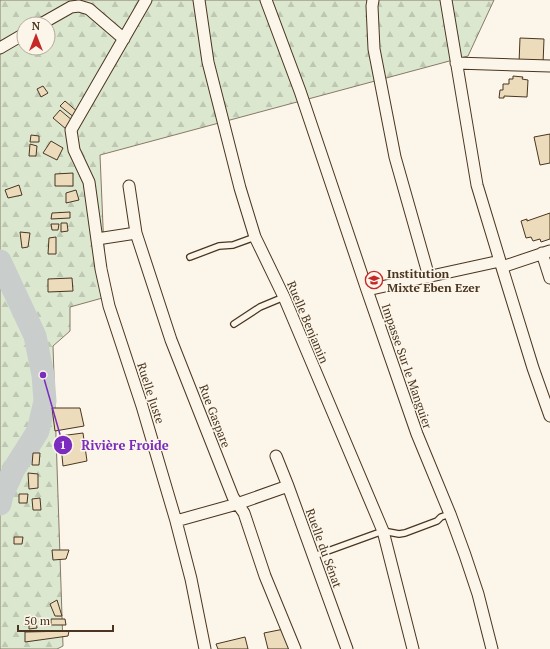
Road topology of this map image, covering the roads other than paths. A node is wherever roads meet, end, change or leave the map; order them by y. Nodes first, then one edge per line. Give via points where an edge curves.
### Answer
1 (199, 0) edge
2 (266, 0) edge
3 (373, 0) edge
4 (446, 0) edge
5 (141, 2) edge
6 (55, 16) edge
7 (16, 39) edge
8 (124, 39) junction
9 (0, 48) edge
10 (456, 63) junction
11 (550, 66) edge
12 (129, 186) dead end
13 (136, 233) junction
14 (256, 237) junction
15 (97, 239) junction
16 (546, 252) edge
17 (190, 257) dead end
18 (501, 264) junction
19 (429, 277) junction
20 (550, 278) edge
21 (367, 290) junction
22 (284, 298) junction
23 (234, 324) dead end
24 (550, 416) edge
25 (276, 456) dead end
26 (288, 486) junction
27 (237, 504) junction
28 (450, 514) junction
29 (176, 521) junction
30 (383, 531) junction
31 (314, 556) junction
32 (205, 649) edge
33 (295, 649) edge
34 (347, 649) edge
35 (413, 649) edge
36 (492, 649) edge

1 - 14 street, Ruelle Benjamin via 208,62 240,188
2 - 21 street, Impasse Sur le Manguier via 300,91
3 - 19 street via 374,49 395,157
4 - 10 street
5 - 8 street, Ruelle Juste
6 - 8 street via 71,7 89,9
7 - 9 street
8 - 15 street, Ruelle Juste via 71,130 74,150 89,182
10 - 11 street
10 - 18 street via 476,185
12 - 13 street, Rue Gaspare
13 - 15 street
13 - 27 street, Rue Gaspare via 171,340
14 - 17 lane via 233,245 219,246
14 - 22 street, Ruelle Benjamin
15 - 29 street, Ruelle Juste via 109,306
16 - 18 street
16 - 20 street
18 - 19 street
18 - 24 street
19 - 21 street
21 - 28 street, Impasse Sur le Manguier via 417,434
22 - 23 lane via 260,307
22 - 30 street, Ruelle Benjamin
25 - 26 street, Ruelle du Sénat
26 - 27 street
26 - 31 street, Ruelle du Sénat
27 - 29 street
27 - 33 street, Rue Gaspare via 244,513 265,576
28 - 30 lane via 405,533
28 - 36 street, Impasse Sur le Manguier via 478,594
29 - 32 street, Ruelle Juste
30 - 31 lane
30 - 35 street, Ruelle Benjamin
31 - 34 street, Ruelle du Sénat

